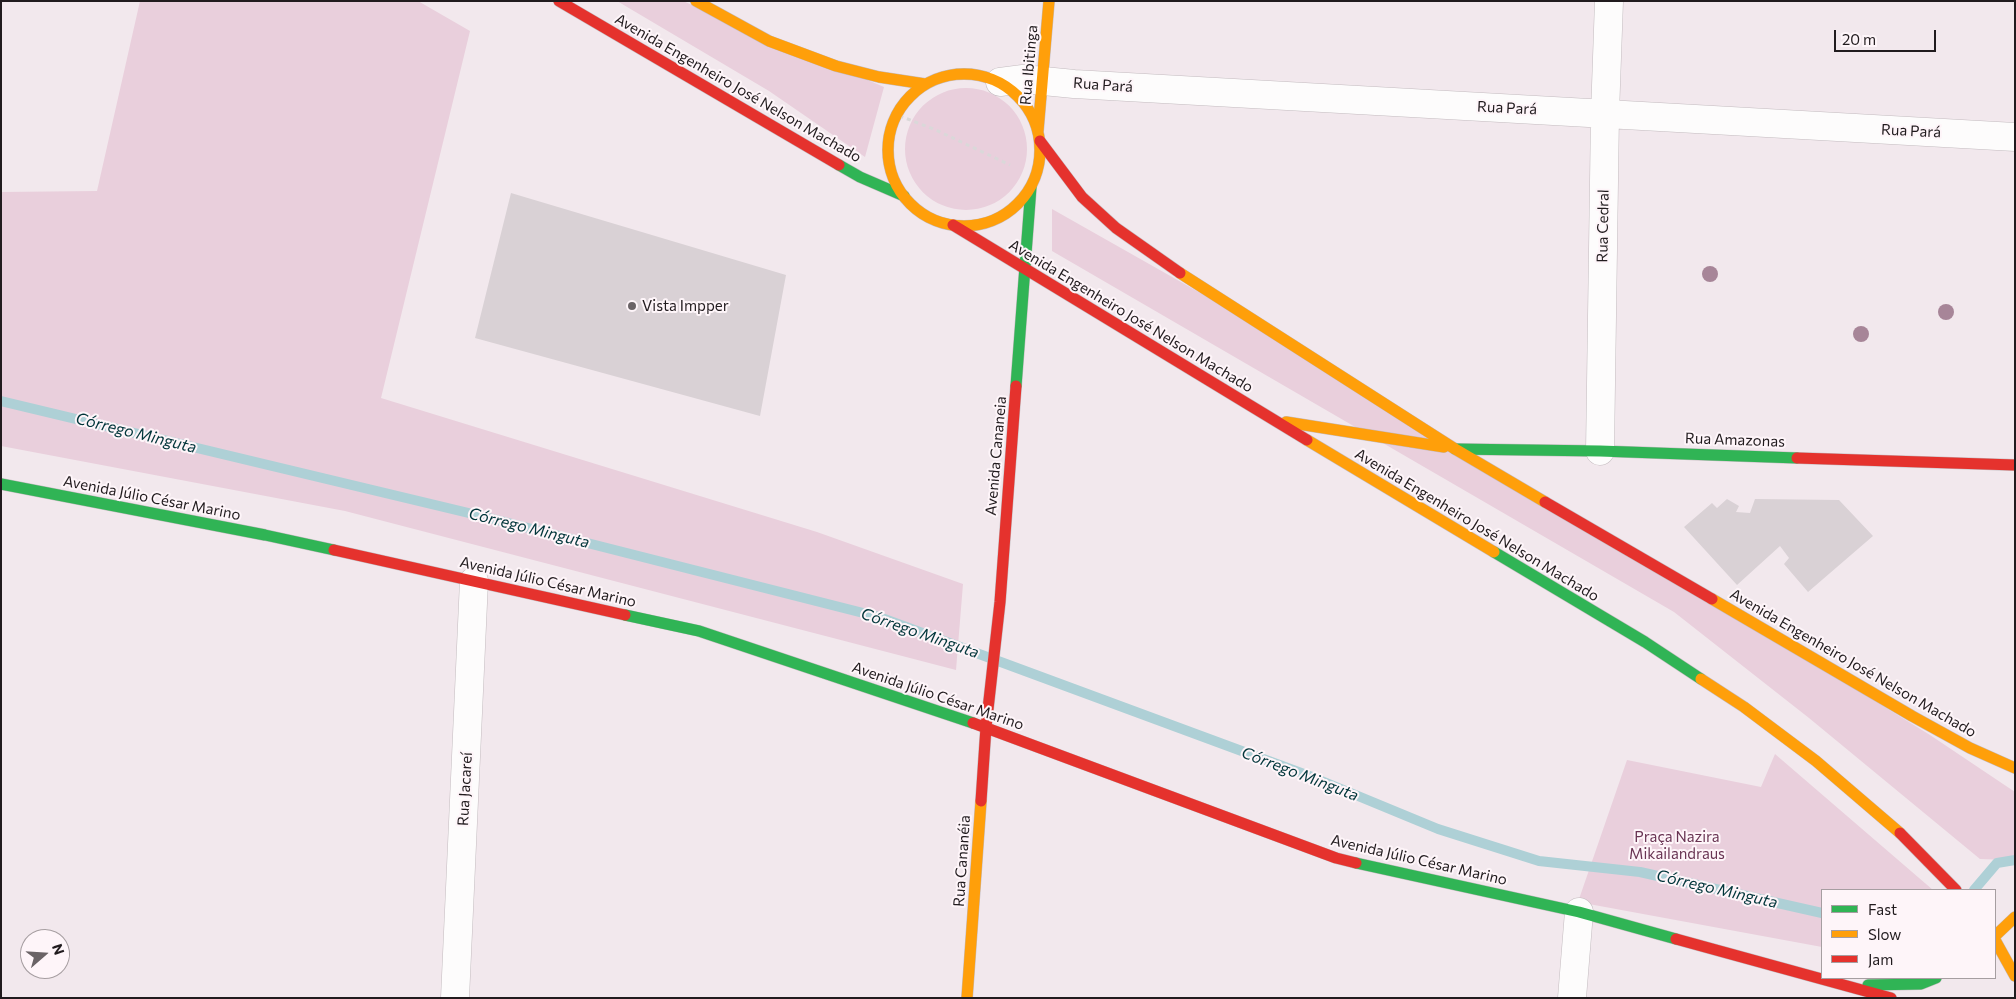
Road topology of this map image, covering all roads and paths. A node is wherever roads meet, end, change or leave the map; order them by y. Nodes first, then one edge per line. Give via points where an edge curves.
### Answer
1 (559, 1) edge
2 (696, 1) edge
3 (1048, 1) edge
4 (1609, 1) edge
5 (1043, 81) junction
6 (1000, 82) junction
7 (925, 84) junction
8 (1605, 114) junction
9 (896, 115) junction
10 (1039, 136) junction
11 (2015, 137) edge
12 (1033, 183) junction
13 (904, 196) junction
14 (954, 225) junction
15 (1026, 269) junction
16 (1273, 420) junction
17 (1455, 449) junction
18 (1600, 451) junction
19 (2015, 464) edge
20 (1, 484) edge
21 (474, 581) junction
22 (986, 727) junction
23 (2015, 768) edge
24 (1955, 889) edge
25 (1579, 912) junction
26 (2015, 917) edge
27 (1996, 937) edge
28 (1996, 940) edge
29 (2015, 976) edge
30 (1821, 978) edge
31 (1825, 979) edge
32 (1934, 979) edge
33 (1851, 986) junction
34 (455, 998) edge
35 (967, 998) edge
36 (1572, 998) edge
37 (1891, 998) edge

1 - 13 main road, Avenida Engenheiro José Nelson Machado via 860,177
2 - 7 main road via 769,40 836,66
3 - 5 main road, Rua Ibitinga
4 - 8 street, Rua Cedral
5 - 6 street, Rua Pará
5 - 8 street, Rua Pará
5 - 10 main road, Rua Ibitinga
6 - 7 main road via 982,75 962,73 943,76
6 - 10 main road, Avenida Engenheiro José Nelson Machado via 1017,94 1030,111
7 - 9 main road via 909,97
8 - 11 street, Rua Pará
8 - 18 street, Rua Cedral
9 - 12 path via 1016,168
9 - 13 main road via 888,156 894,178
10 - 12 main road, Rua Ibitinga via 1040,157
10 - 17 main road, Avenida Engenheiro José Nelson Machado via 1082,197 1116,228 1164,264
12 - 14 main road via 1017,205 998,218 976,225
12 - 15 main road, Avenida Cananeia
13 - 14 main road via 934,220
14 - 15 main road, Avenida Engenheiro José Nelson Machado
15 - 16 main road, Avenida Engenheiro José Nelson Machado
15 - 22 main road, Avenida Cananeia via 1000,602
16 - 17 main road
16 - 24 main road, Avenida Engenheiro José Nelson Machado via 1645,642 1744,707 1824,767 1912,843
17 - 18 main road, Rua Amazonas
17 - 23 main road, Avenida Engenheiro José Nelson Machado via 1912,716
18 - 19 main road, Rua Amazonas
20 - 21 main road, Avenida Júlio César Marino via 265,535
21 - 22 main road, Avenida Júlio César Marino via 699,631
21 - 34 street, Rua Jacareí
22 - 25 main road, Avenida Júlio César Marino via 1336,858
22 - 35 main road, Rua Cananéia
25 - 30 main road, Avenida Júlio César Marino
25 - 36 street
26 - 27 main road
28 - 29 main road
31 - 33 main road, Avenida Júlio César Marino
32 - 33 main road, Avenida Júlio César Marino via 1921,984
33 - 37 main road, Avenida Júlio César Marino

